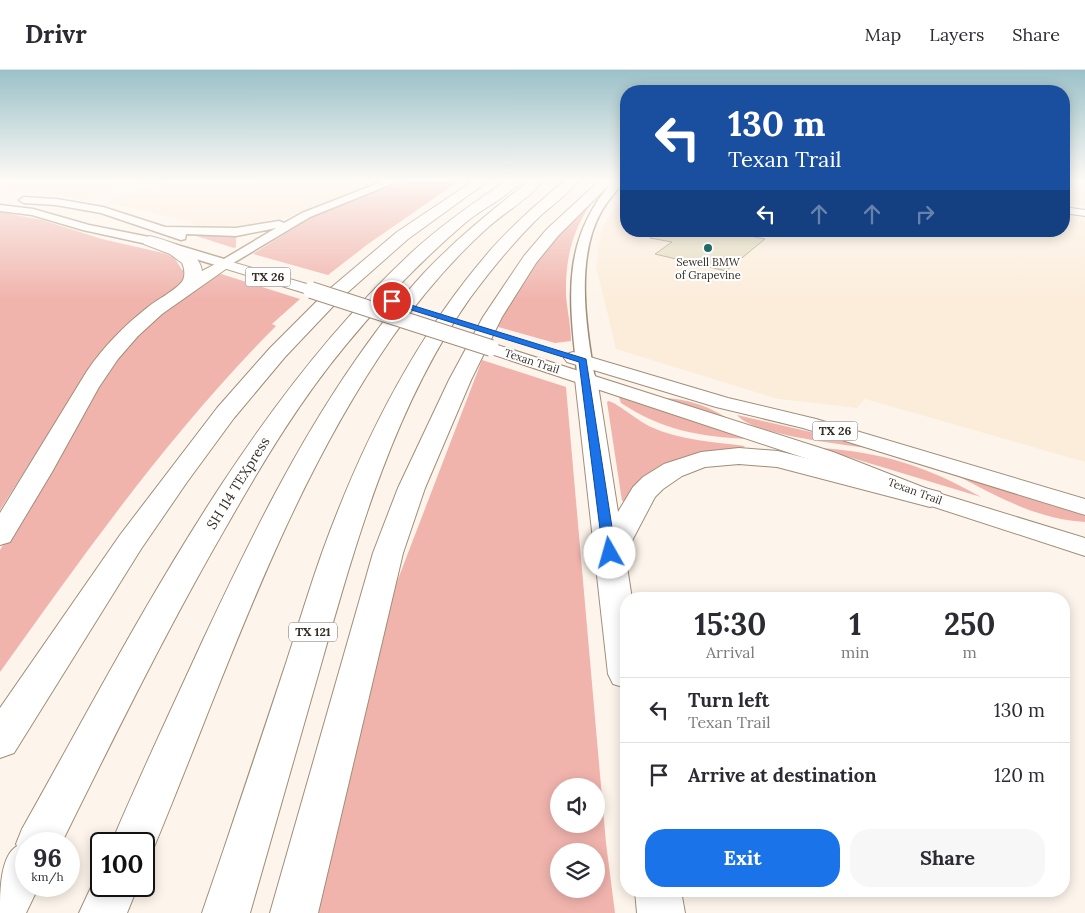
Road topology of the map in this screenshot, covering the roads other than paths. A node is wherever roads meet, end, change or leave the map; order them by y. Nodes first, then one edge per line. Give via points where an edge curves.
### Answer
1 (62, 220) edge
2 (128, 220) edge
3 (288, 220) edge
4 (296, 220) edge
5 (424, 220) edge
6 (461, 220) edge
7 (488, 220) edge
8 (527, 220) edge
9 (563, 220) edge
10 (590, 220) edge
11 (156, 235) junction
12 (206, 244) dead end
13 (229, 256) junction
14 (190, 285) junction
15 (585, 370) junction
16 (930, 498) junction
17 (1085, 507) edge
18 (0, 535) edge
19 (1085, 547) edge
20 (610, 553) junction
21 (620, 629) edge
22 (0, 741) edge
23 (44, 832) edge
24 (138, 832) edge
25 (15, 886) edge
26 (110, 897) edge
27 (659, 897) edge
28 (1, 913) edge
29 (103, 913) edge
30 (226, 913) edge
31 (294, 913) edge
32 (661, 913) edge

1 - 11 main road, Texan Trail via 87,228
2 - 11 main road, Texan Trail
3 - 11 main road via 237,232
4 - 13 main road, TX 26
5 - 22 highway via 392,244 311,318 207,438 150,514
6 - 23 highway, SH 114 TEXpress via 385,288 313,373 270,431 162,610
7 - 24 highway via 446,260 386,331 317,440 275,517
8 - 30 highway, TX 121 via 506,241 456,303 421,358 378,448 344,534
9 - 31 highway via 526,263 488,322 401,513 346,706
10 - 15 main road via 581,244 577,283
11 - 12 main road, Texan Trail
11 - 13 main road, Texan Trail
11 - 14 highway via 192,264 194,276
13 - 14 highway
13 - 15 main road, Texan Trail / TX 26, bridge
14 - 18 highway via 134,328 103,364
15 - 16 main road, Texan Trail / TX 26
15 - 17 main road, Texan Trail / TX 26 via 809,424
15 - 20 highway
16 - 19 main road, Texan Trail / TX 26
16 - 20 highway via 778,458 739,456 701,460 672,470 643,493
20 - 21 highway
25 - 28 highway
26 - 29 highway
27 - 32 highway

